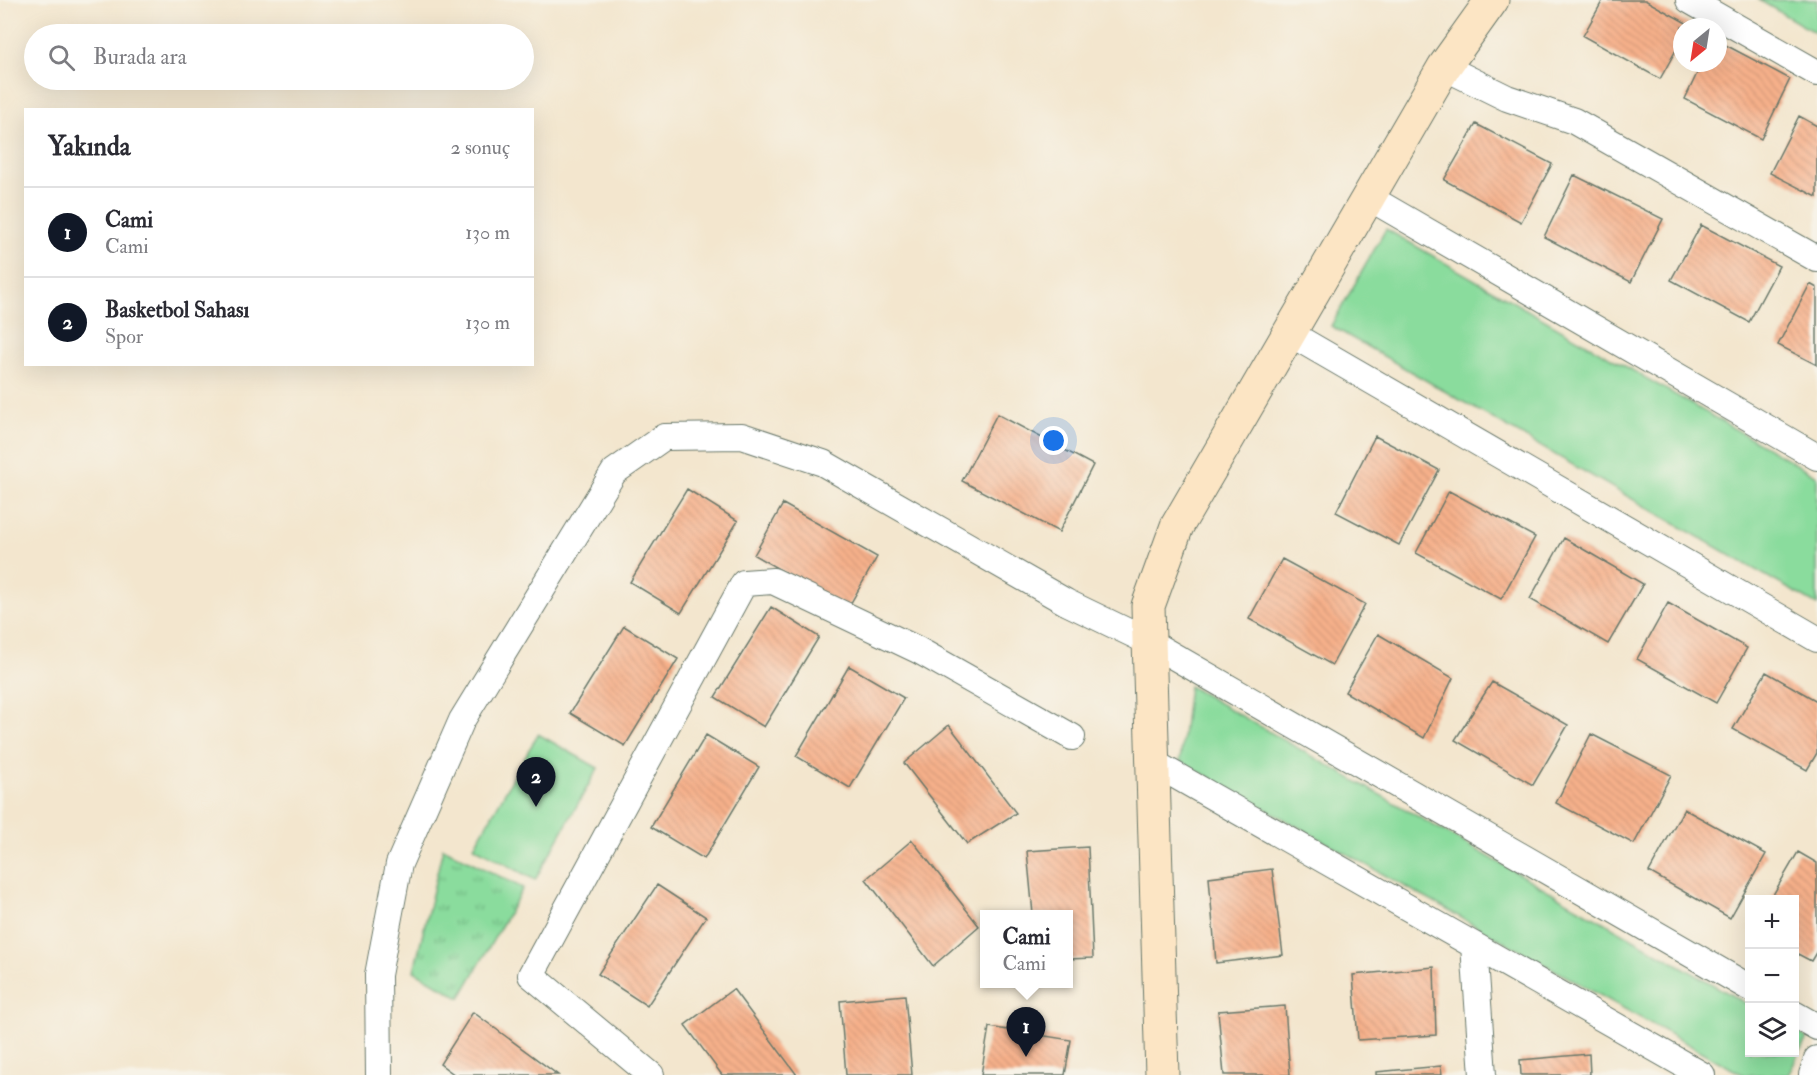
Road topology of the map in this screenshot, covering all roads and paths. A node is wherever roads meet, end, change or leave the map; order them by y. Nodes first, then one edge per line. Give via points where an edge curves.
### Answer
1 (1492, 0) edge
2 (1689, 0) edge
3 (1444, 67) junction
4 (1817, 73) edge
5 (1368, 197) junction
6 (1817, 259) edge
7 (1289, 333) junction
8 (1817, 457) edge
9 (1817, 639) edge
10 (1149, 642) junction
11 (1072, 737) dead end
12 (1152, 762) junction
13 (1474, 945) junction
14 (1745, 986) edge
15 (1799, 1017) edge
16 (1817, 1027) edge
17 (1817, 1059) edge
18 (379, 1075) edge
19 (651, 1075) edge
20 (1162, 1075) edge
21 (1483, 1075) edge
22 (1702, 1075) edge
23 (1812, 1075) edge

1 - 3 street
2 - 4 street
3 - 5 street
3 - 6 street via 1507,98 1574,121
5 - 7 street
5 - 8 street
7 - 9 street
7 - 10 street via 1177,526 1148,606
10 - 12 street
10 - 14 street
10 - 18 street via 1066,602 823,463 742,436 664,437 614,472 462,720 399,864 378,975
11 - 19 street via 918,650 773,581 744,583 531,975
12 - 13 street
12 - 20 street
13 - 21 street
13 - 22 street
15 - 16 street
17 - 23 street

